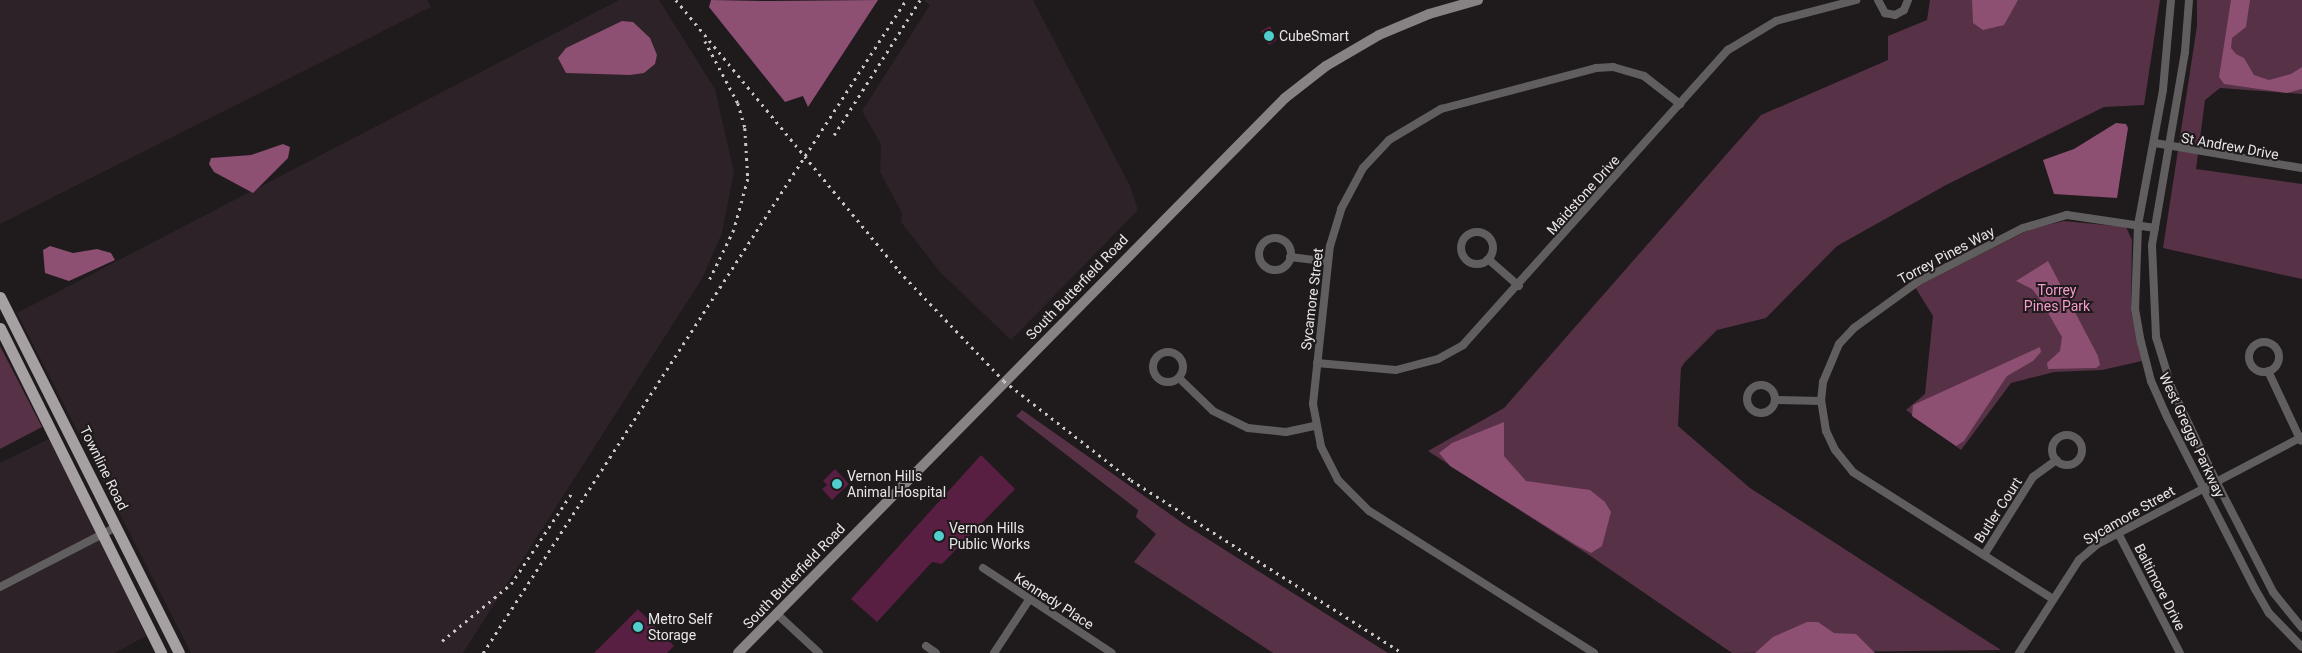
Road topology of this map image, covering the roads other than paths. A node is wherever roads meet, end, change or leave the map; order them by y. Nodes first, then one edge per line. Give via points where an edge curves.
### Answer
1 (1478, 0) edge
2 (1856, 0) edge
3 (1878, 0) edge
4 (1908, 0) edge
5 (2172, 0) edge
6 (2189, 0) edge
7 (1457, 3) edge
8 (1680, 104) junction
9 (2155, 143) junction
10 (2170, 148) junction
11 (2302, 168) edge
12 (2138, 225) junction
13 (2155, 228) junction
14 (1290, 257) junction
15 (1488, 258) junction
16 (1328, 262) junction
17 (1519, 286) junction
18 (0, 297) edge
19 (0, 328) edge
20 (1317, 363) junction
21 (2268, 371) dead end
22 (1179, 378) junction
23 (1776, 400) dead end
24 (1821, 400) junction
25 (1315, 426) junction
26 (2301, 439) edge
27 (2056, 460) dead end
28 (2210, 485) junction
29 (116, 526) junction
30 (103, 533) junction
31 (2118, 533) junction
32 (1984, 555) junction
33 (983, 568) dead end
34 (0, 588) edge
35 (2053, 598) junction
36 (1029, 600) junction
37 (777, 614) junction
38 (2302, 628) edge
39 (926, 646) dead end
40 (2302, 647) edge
41 (161, 653) edge
42 (179, 653) edge
43 (738, 653) edge
44 (819, 653) edge
45 (936, 653) edge
46 (994, 653) edge
47 (1112, 653) edge
48 (1594, 653) edge
49 (2019, 653) edge
50 (2180, 653) edge

1 - 7 main road, South Butterfield Road
2 - 8 street, Maidstone Drive via 1776,21 1753,32 1728,50
3 - 4 street via 1885,13 1895,15 1904,10
5 - 9 street, West Greggs Parkway
6 - 10 street, West Greggs Parkway
7 - 37 main road, South Butterfield Road via 1364,43 1285,98
8 - 16 street, Sycamore Street via 1644,76 1613,68 1596,68 1441,109 1401,131 1363,168 1341,209
8 - 17 street, Maidstone Drive
9 - 10 street, St Andrew Drive
9 - 12 street, West Greggs Parkway
10 - 11 street, St Andrew Drive
10 - 13 street, West Greggs Parkway
12 - 13 street, Torrey Pines Way
12 - 24 street, Torrey Pines Way via 2090,216 2043,219 1919,281 1854,328 1839,344 1829,363
12 - 28 street, West Greggs Parkway via 2135,309 2151,381
13 - 28 street, West Greggs Parkway via 2151,276 2156,337 2172,389
14 - 14 street via 1288,245 1280,239 1265,242 1260,250 1261,261 1274,270 1283,267
14 - 16 street
15 - 15 street via 1492,247 1488,238 1480,233 1466,236 1461,250 1465,259 1475,264
15 - 17 street
16 - 20 street, Sycamore Street
17 - 20 street, Maidstone Drive via 1472,338 1438,359 1396,370
18 - 29 main road, Townline Road
19 - 30 main road
20 - 25 street, Sycamore Street
21 - 26 street
22 - 22 street via 1183,367 1181,358 1168,352 1158,356 1153,365 1158,379 1168,382
22 - 25 street via 1213,410 1248,428 1286,432
23 - 24 street
24 - 32 street, Torrey Pines Way via 1826,431 1835,450 1853,472
25 - 48 street, Sycamore Street via 1338,480 1369,511
26 - 28 street, Sycamore Street
27 - 32 street, Butler Court via 2033,477
28 - 31 street, Sycamore Street
28 - 38 street, West Greggs Parkway via 2273,592
28 - 40 street, West Greggs Parkway via 2269,613
29 - 30 street
29 - 42 main road, Townline Road
30 - 34 street
30 - 41 main road
31 - 35 street, Sycamore Street via 2079,560
31 - 50 street, Baltimore Drive
32 - 35 street, Torrey Pines Way
33 - 36 street, Kennedy Place
35 - 49 street, Sycamore Street
36 - 46 street
36 - 47 street, Kennedy Place
37 - 43 main road, South Butterfield Road
37 - 44 street
39 - 45 street

